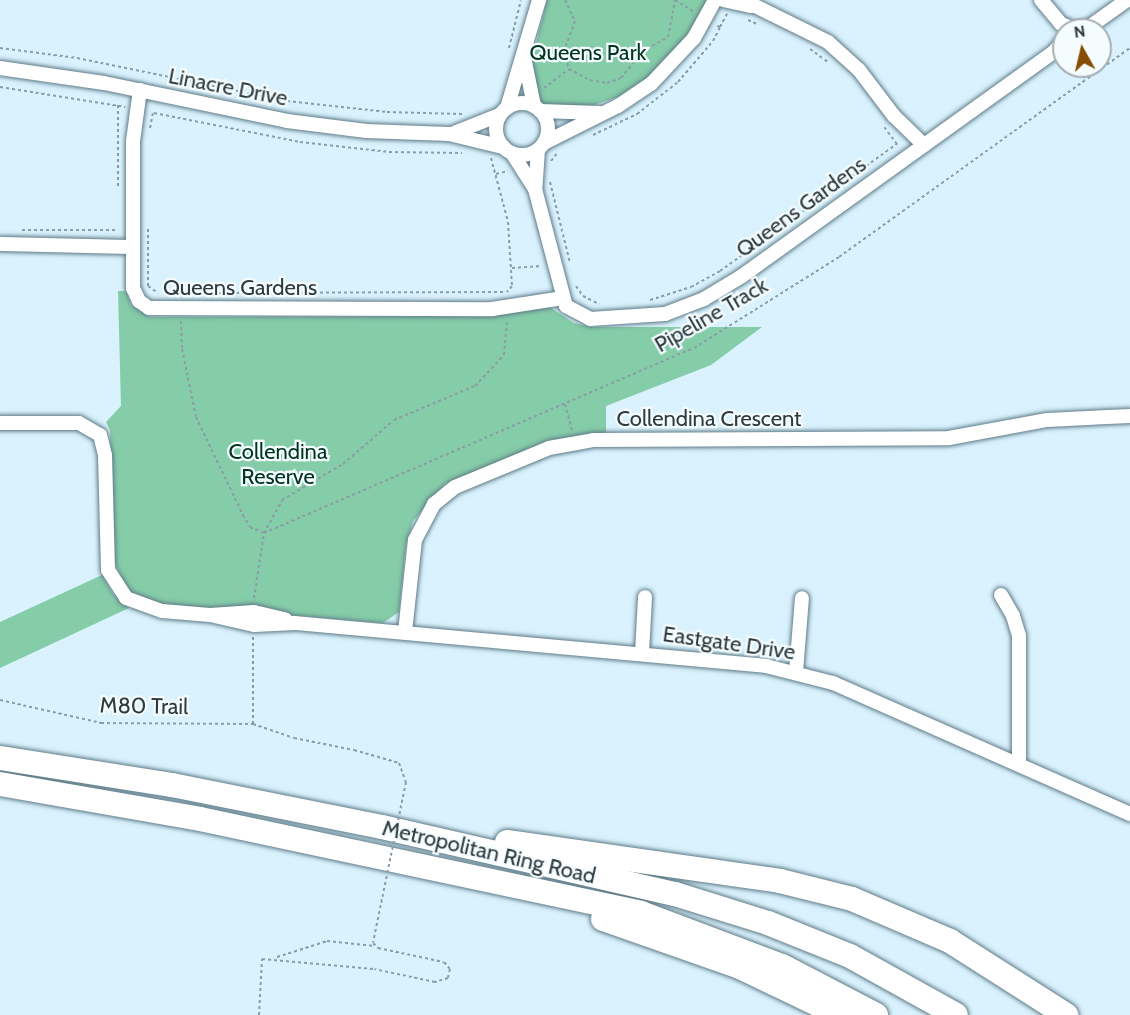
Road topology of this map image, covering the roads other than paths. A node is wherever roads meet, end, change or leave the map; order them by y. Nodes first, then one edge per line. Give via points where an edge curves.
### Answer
1 (539, 0) edge
2 (715, 0) edge
3 (723, 0) edge
4 (1041, 0) edge
5 (1127, 0) edge
6 (747, 3) edge
7 (1058, 18) edge
8 (1102, 18) edge
9 (1052, 48) edge
10 (1052, 50) edge
11 (524, 57) junction
12 (1045, 57) junction
13 (0, 68) edge
14 (140, 90) junction
15 (537, 109) junction
16 (503, 112) junction
17 (602, 113) junction
18 (449, 134) junction
19 (541, 146) junction
20 (918, 149) junction
21 (507, 150) junction
22 (536, 189) junction
23 (133, 243) junction
24 (0, 244) edge
25 (561, 293) junction
26 (1130, 416) edge
27 (0, 423) edge
28 (1001, 595) dead end
29 (645, 597) dead end
30 (802, 598) dead end
31 (405, 632) junction
32 (642, 653) junction
33 (796, 672) junction
34 (0, 758) edge
35 (1018, 764) junction
36 (0, 784) edge
37 (1130, 814) edge
38 (382, 827) junction
39 (475, 877) junction
40 (840, 1015) edge
41 (876, 1015) edge
42 (956, 1015) edge
43 (1066, 1015) edge

1 - 11 street
2 - 17 street via 668,70 634,97
3 - 6 street
4 - 7 street
5 - 8 street
6 - 20 street via 828,42 859,70
9 - 12 street, Queens Gardens
10 - 12 street, Queens Gardens
11 - 15 street
11 - 16 street
12 - 20 street, Queens Gardens
13 - 14 street, Linacre Drive
14 - 18 street, Linacre Drive via 327,127
14 - 23 street, Queens Gardens via 132,141
15 - 16 street via 520,103
15 - 17 street
15 - 19 street via 548,126
16 - 18 street, Linacre Drive via 481,125
16 - 21 street via 496,132
17 - 19 street
18 - 21 street, Linacre Drive via 482,147
19 - 21 street via 530,154
19 - 22 street
20 - 25 street, Queens Gardens via 742,276 684,308 630,319 590,319 572,312
21 - 22 street
22 - 25 street
23 - 24 street
23 - 25 street, Queens Gardens via 133,288 139,301 156,309 512,306
26 - 31 street, Collendina Crescent via 1058,418 974,436 933,439 575,442 470,480 434,504 415,540
27 - 31 street, Eastgate Drive via 79,423 96,430 105,454 106,556 113,581 126,598 147,608
28 - 35 street via 1019,636
29 - 32 street
30 - 33 street
31 - 32 street, Eastgate Drive
32 - 33 street, Eastgate Drive via 740,662
33 - 35 street, Eastgate Drive via 833,683
34 - 38 highway, Metropolitan Ring Road via 172,784
35 - 37 street, Eastgate Drive
36 - 39 highway, Metropolitan Ring Road via 166,813
38 - 42 highway, Metropolitan Ring Road via 720,907 850,956
38 - 43 highway via 615,856 827,891 892,914 950,941
39 - 40 highway via 692,948 791,989
39 - 41 highway, Metropolitan Ring Road via 688,928 782,966

